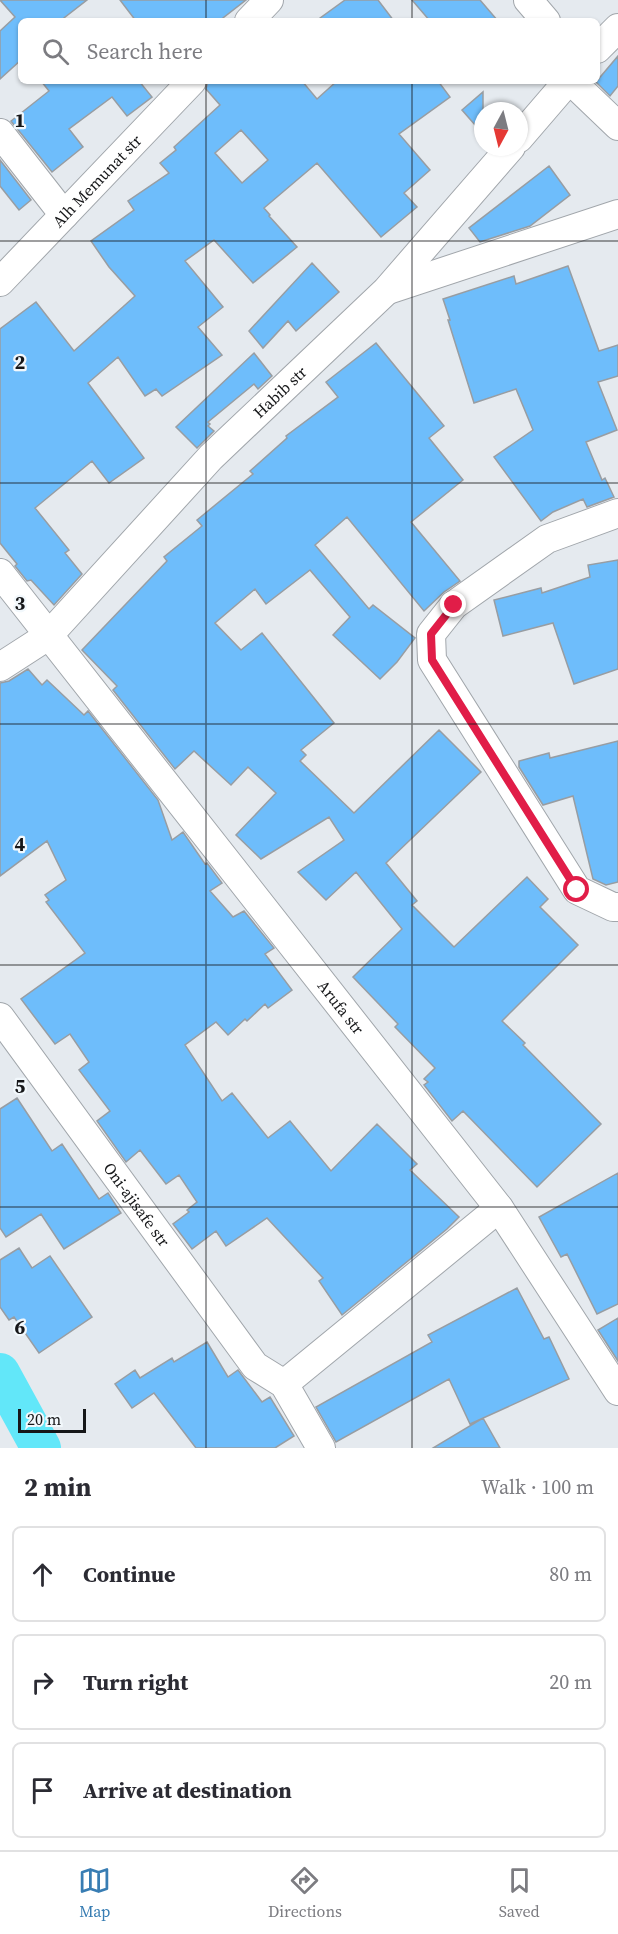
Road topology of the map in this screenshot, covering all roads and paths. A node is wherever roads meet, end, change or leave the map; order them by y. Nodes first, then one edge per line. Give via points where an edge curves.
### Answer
1 (269, 0) edge
2 (528, 0) edge
3 (252, 18) edge
4 (543, 18) edge
5 (618, 28) edge
6 (600, 46) edge
7 (189, 84) edge
8 (567, 84) edge
9 (573, 84) edge
10 (618, 126) edge
11 (528, 128) edge
12 (0, 133) edge
13 (503, 156) edge
14 (618, 214) edge
15 (64, 215) junction
16 (0, 282) edge
17 (386, 291) junction
18 (618, 513) edge
19 (0, 573) edge
20 (48, 636) junction
21 (0, 667) edge
22 (618, 907) edge
23 (0, 1017) edge
24 (499, 1208) junction
25 (284, 1384) junction
26 (618, 1390) edge
27 (321, 1448) edge

1 - 3 street
2 - 4 street
5 - 6 street
7 - 15 street, Alh Memunat str
8 - 11 street
9 - 10 street
12 - 15 street
13 - 17 street, Habib str
14 - 17 street
15 - 16 street, Alh Memunat str
17 - 20 street, Habib str via 211,457
18 - 22 street via 547,539 454,605 431,634 432,660 577,890
19 - 20 street
20 - 21 street
20 - 24 street, Arufa str
23 - 25 street, Oni-ajisafe str via 255,1366
24 - 25 street
24 - 26 street, Arufa str
25 - 27 street, Oni-ajisafe str

